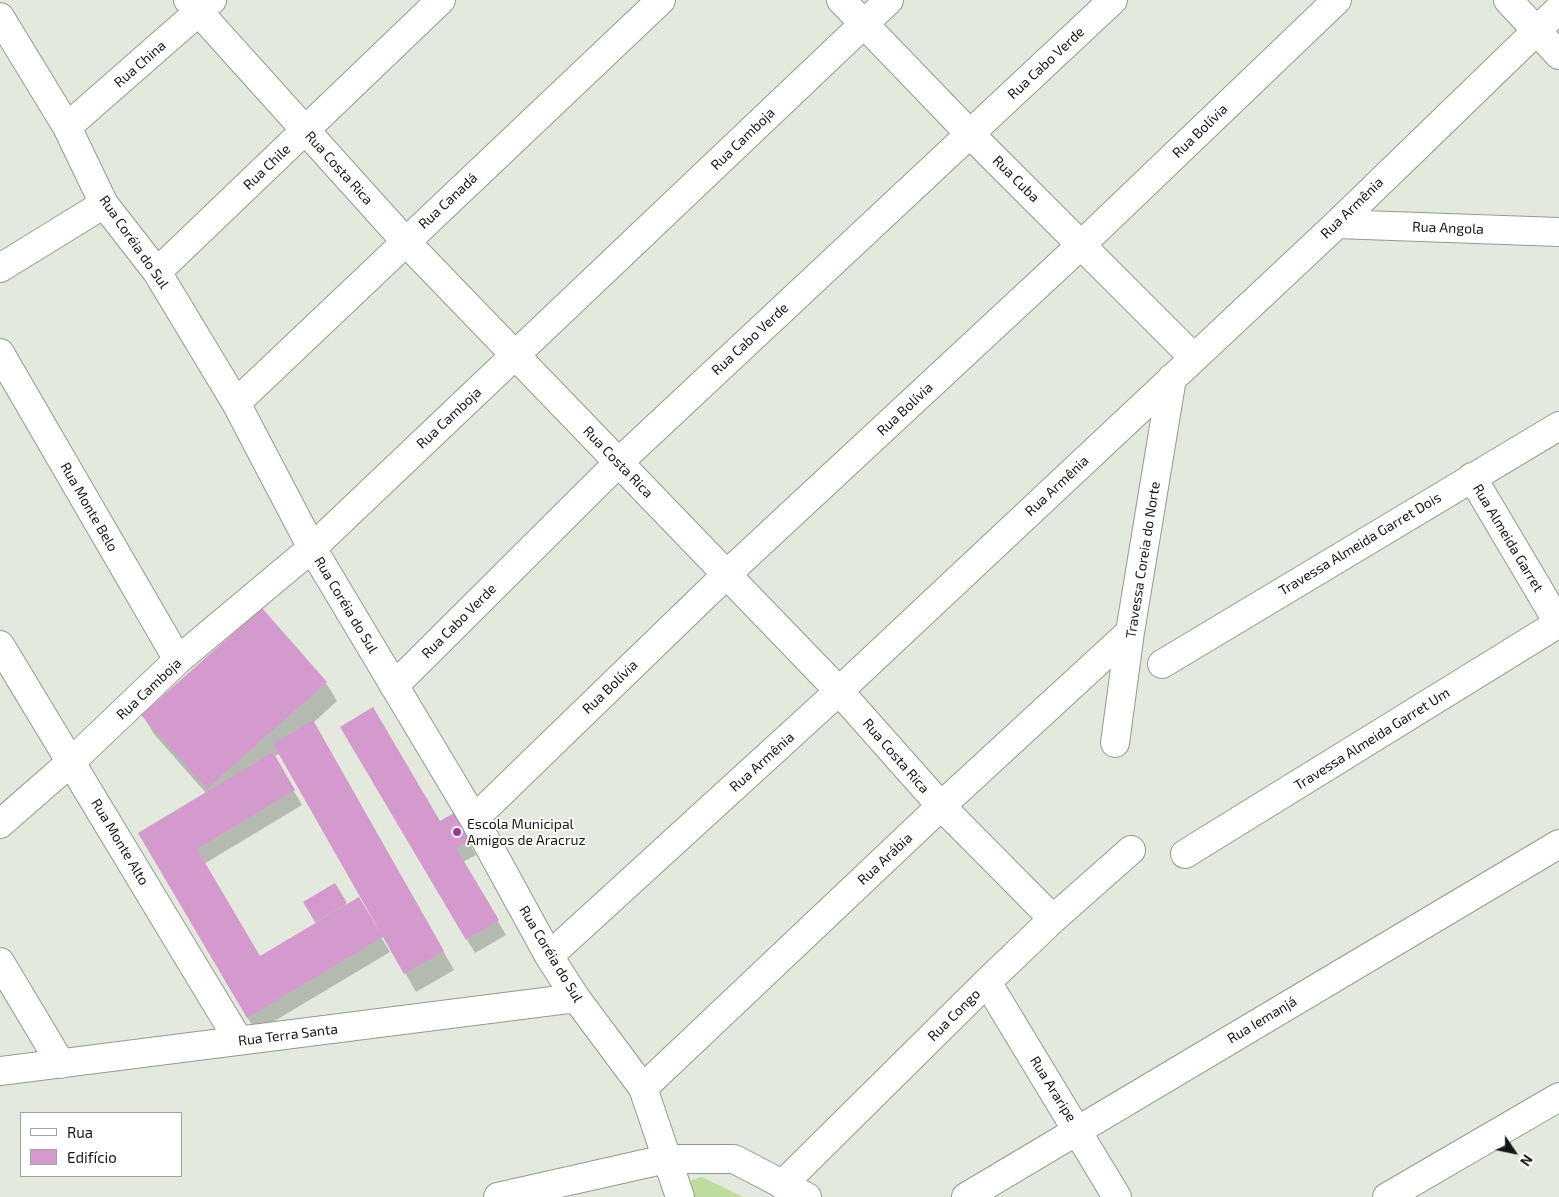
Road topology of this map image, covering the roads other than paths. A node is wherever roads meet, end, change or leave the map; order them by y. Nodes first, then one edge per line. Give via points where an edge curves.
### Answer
1 (441, 0) edge
2 (661, 0) edge
3 (840, 0) edge
4 (888, 0) edge
5 (1113, 0) edge
6 (1337, 0) edge
7 (1508, 0) edge
8 (199, 4) edge
9 (1559, 9) edge
10 (0, 17) edge
11 (862, 25) junction
12 (1536, 30) junction
13 (1559, 55) edge
14 (68, 127) junction
15 (305, 131) junction
16 (970, 134) junction
17 (104, 204) junction
18 (1336, 224) junction
19 (1557, 230) edge
20 (406, 242) junction
21 (1081, 245) junction
22 (0, 268) edge
23 (157, 272) junction
24 (0, 353) edge
25 (516, 354) junction
26 (1193, 357) junction
27 (1172, 378) junction
28 (236, 403) junction
29 (1559, 426) edge
30 (618, 463) junction
31 (1472, 478) junction
32 (312, 548) junction
33 (727, 574) junction
34 (1559, 624) edge
35 (1130, 632) junction
36 (0, 645) edge
37 (178, 660) junction
38 (1162, 664) dead end
39 (394, 686) junction
40 (839, 691) junction
41 (1115, 743) dead end
42 (72, 761) junction
43 (941, 806) junction
44 (474, 819) junction
45 (0, 824) edge
46 (1559, 844) edge
47 (1131, 850) dead end
48 (1185, 854) dead end
49 (1052, 919) junction
50 (550, 956) junction
51 (0, 962) edge
52 (987, 982) junction
53 (576, 998) junction
54 (239, 1041) junction
55 (61, 1064) junction
56 (0, 1072) edge
57 (642, 1088) junction
58 (1559, 1097) edge
59 (1078, 1130) junction
60 (666, 1159) junction
61 (782, 1185) junction
62 (498, 1197) edge
63 (680, 1197) edge
64 (807, 1197) edge
65 (966, 1197) edge
66 (1117, 1197) edge
67 (1387, 1197) edge

1 - 15 street, Rua Chile
2 - 20 street, Rua Canadá
3 - 11 street, Rua Cuba
4 - 11 street, Rua Camboja
5 - 16 street, Rua Cabo Verde
6 - 21 street, Rua Bolívia
7 - 12 street
8 - 14 street, Rua China
8 - 15 street, Rua Costa Rica
9 - 12 street, Rua Armênia
10 - 14 street, Rua Coréia do Sul
11 - 16 street, Rua Cuba
11 - 25 street, Rua Camboja
12 - 13 street
12 - 18 street, Rua Armênia
14 - 17 street, Rua Coréia do Sul
15 - 20 street, Rua Costa Rica
15 - 23 street, Rua Chile
16 - 21 street, Rua Cuba
16 - 30 street, Rua Cabo Verde
17 - 22 street
17 - 23 street, Rua Coréia do Sul
18 - 19 street, Rua Angola
18 - 26 street, Rua Armênia
20 - 25 street, Rua Costa Rica
20 - 28 street, Rua Canadá
21 - 26 street, Rua Cuba
21 - 33 street, Rua Bolívia
23 - 28 street, Rua Coréia do Sul
24 - 37 street, Rua Monte Belo
25 - 30 street, Rua Costa Rica
25 - 32 street, Rua Camboja
26 - 27 street, Rua Armênia
27 - 35 street, Travessa Coreia do Norte
27 - 40 street, Rua Armênia
28 - 32 street, Rua Coréia do Sul
29 - 31 street, Travessa Almeida Garret Dois
30 - 33 street, Rua Costa Rica
30 - 39 street, Rua Cabo Verde
31 - 34 street, Rua Almeida Garret
31 - 38 street, Travessa Almeida Garret Dois
32 - 37 street, Rua Camboja
32 - 39 street, Rua Coréia do Sul
33 - 40 street, Rua Costa Rica
33 - 44 street, Rua Bolívia
34 - 48 street, Travessa Almeida Garret Um
35 - 41 street, Travessa Coreia do Norte
35 - 43 street, Rua Arábia
36 - 42 street, Rua Monte Alto
37 - 42 street, Rua Camboja
39 - 44 street, Rua Coréia do Sul
40 - 43 street, Rua Costa Rica
40 - 50 street, Rua Armênia
42 - 45 street, Rua Camboja
42 - 54 street, Rua Monte Alto
43 - 49 street, Rua Costa Rica
43 - 57 street, Rua Arábia
44 - 50 street, Rua Coréia do Sul
46 - 59 street, Rua Iemanjá
47 - 49 street, Rua Congo
49 - 52 street, Rua Congo
50 - 53 street, Rua Coréia do Sul
51 - 55 street
52 - 59 street, Rua Araripe
52 - 61 street, Rua Congo
53 - 54 street, Rua Terra Santa
53 - 57 street, Rua Coréia do Sul
54 - 55 street, Rua Terra Santa
55 - 56 street, Rua Terra Santa
57 - 60 street, Rua Coréia do Sul
58 - 67 street
59 - 65 street, Rua Iemanjá
59 - 66 street, Rua Araripe
60 - 61 street via 734,1159
60 - 62 street
60 - 63 street, Rua Coréia do Sul
61 - 64 street

